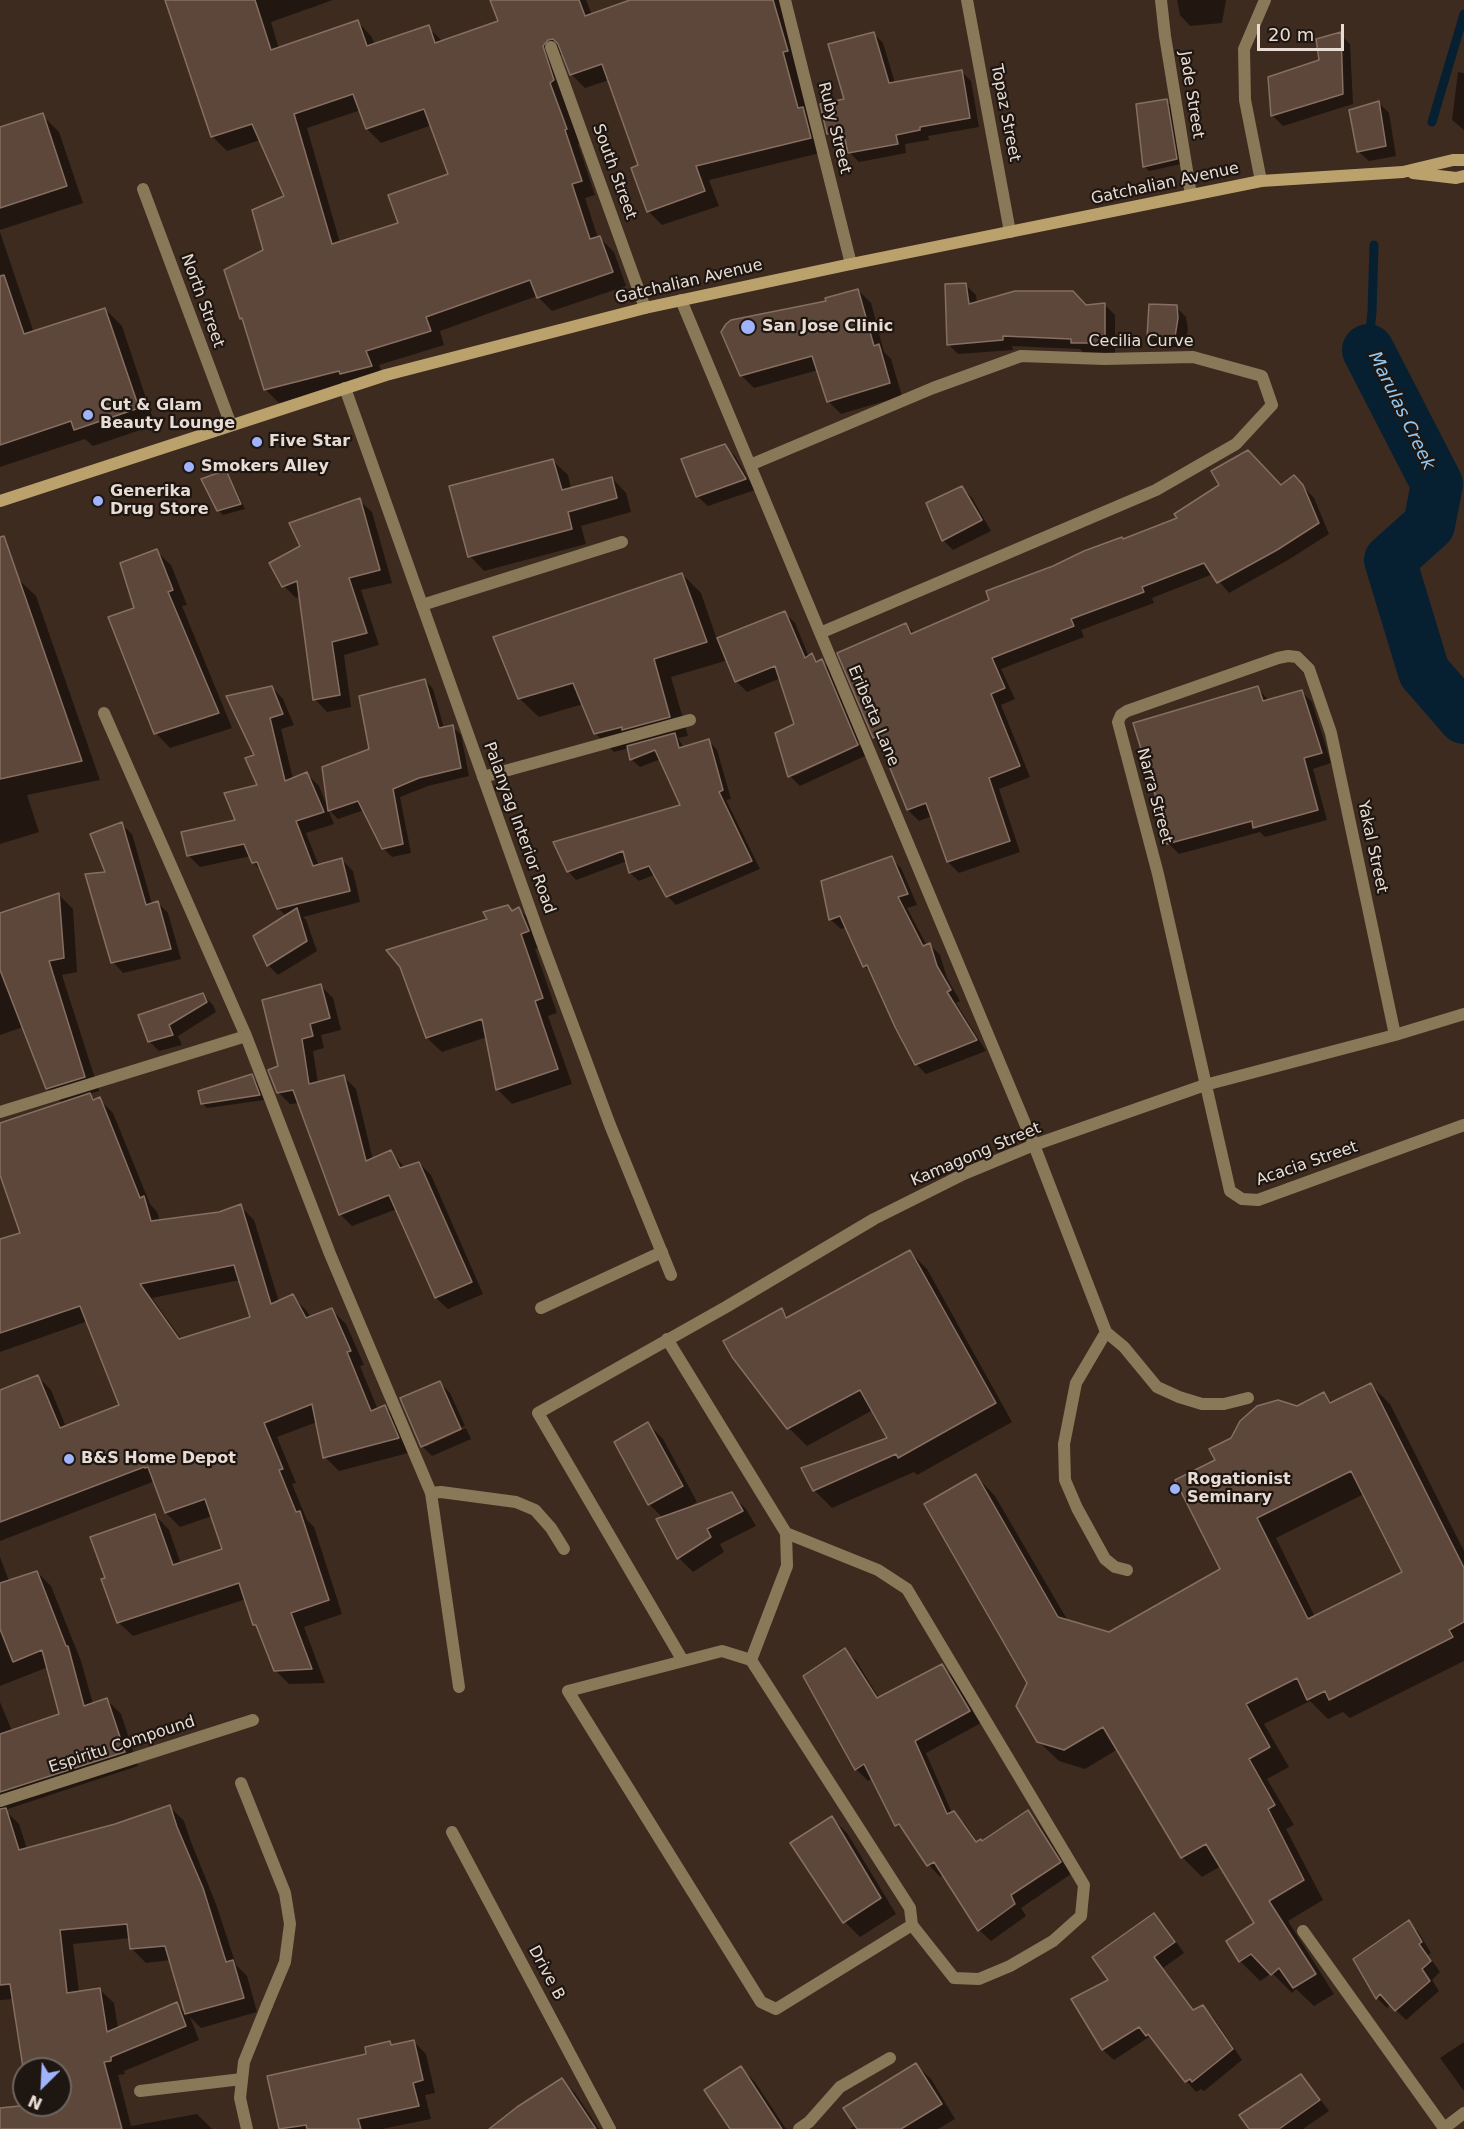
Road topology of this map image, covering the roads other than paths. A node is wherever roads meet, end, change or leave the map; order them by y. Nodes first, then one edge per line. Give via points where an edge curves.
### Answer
1 (785, 0) edge
2 (967, 0) edge
3 (1161, 0) edge
4 (1265, 0) edge
5 (551, 47) dead end
6 (1464, 160) edge
7 (1403, 172) junction
8 (1464, 176) edge
9 (1261, 181) junction
10 (143, 189) dead end
11 (1191, 195) junction
12 (1010, 232) junction
13 (850, 264) junction
14 (681, 300) junction
15 (645, 308) junction
16 (345, 388) junction
17 (231, 425) junction
18 (750, 465) junction
19 (0, 501) edge
20 (622, 542) dead end
21 (422, 605) junction
22 (820, 633) junction
23 (1309, 669) joint
24 (104, 713) dead end
25 (690, 720) dead end
26 (483, 777) junction
27 (1464, 1014) edge
28 (1395, 1035) junction
29 (246, 1036) junction
30 (1205, 1085) junction
31 (0, 1112) edge
32 (1464, 1125) edge
33 (1034, 1146) junction
34 (662, 1252) junction
35 (671, 1275) dead end
36 (541, 1308) dead end
37 (1106, 1332) junction
38 (667, 1339) junction
39 (1248, 1398) dead end
40 (431, 1493) junction
41 (786, 1533) junction
42 (564, 1549) dead end
43 (1127, 1570) dead end
44 (751, 1660) junction
45 (683, 1661) junction
46 (459, 1687) dead end
47 (253, 1720) dead end
48 (241, 1783) dead end
49 (0, 1801) edge
50 (452, 1832) dead end
51 (912, 1926) junction
52 (1303, 1931) dead end
53 (890, 2058) dead end
54 (242, 2079) junction
55 (140, 2091) dead end
56 (1464, 2113) edge
57 (809, 2127) edge
58 (1444, 2128) edge
59 (248, 2129) edge
60 (610, 2129) edge

1 - 13 street, Ruby Street
2 - 12 street, Topaz Street
3 - 11 street, Jade Street
4 - 9 street via 1244,49 1245,100
5 - 15 street, South Street
6 - 7 street, Gatchalian Avenue
7 - 8 street, Gatchalian Avenue
7 - 9 street, Gatchalian Avenue
9 - 11 street, Gatchalian Avenue
10 - 17 street, North Street
11 - 12 street, Gatchalian Avenue
12 - 13 street, Gatchalian Avenue
13 - 14 street, Gatchalian Avenue
14 - 15 street, Gatchalian Avenue
14 - 18 street, Eriberta Lane
15 - 16 street, Gatchalian Avenue
16 - 17 street, Gatchalian Avenue
16 - 21 street, Palanyag Interior Road
17 - 19 street, Gatchalian Avenue
18 - 22 street, Eriberta Lane
18 - 22 street, Cecilia Curve via 933,388 1021,356 1193,357 1262,376 1272,405 1236,444 1156,490
20 - 21 street
21 - 26 street, Palanyag Interior Road
22 - 33 street, Eriberta Lane
23 - 28 street, Yakal Street via 1330,733
23 - 30 street, Narra Street via 1297,657 1278,658 1127,711 1118,722 1158,874
24 - 29 street
25 - 26 street
26 - 34 street, Palanyag Interior Road via 610,1125
27 - 28 street, Kamagong Street
28 - 30 street, Kamagong Street
29 - 31 street
29 - 40 street via 330,1254
30 - 32 street, Acacia Street via 1230,1191 1242,1198 1258,1200
30 - 33 street, Kamagong Street
33 - 37 street, Eriberta Lane
33 - 38 street, Kamagong Street via 964,1174 874,1219
34 - 35 street, Palanyag Interior Road
34 - 36 street
37 - 39 street via 1157,1387 1202,1404
37 - 43 street via 1076,1383 1064,1444 1065,1480 1105,1559 1115,1568
38 - 41 street
38 - 45 street, Kamagong Street via 538,1413
40 - 42 street via 516,1502 535,1510
40 - 46 street
41 - 44 street via 787,1566
41 - 51 street via 878,1570 907,1589 1084,1885 1080,1916 1053,1941 979,1979 954,1978
44 - 45 street via 722,1651
44 - 51 street via 910,1908
45 - 51 street via 568,1691 761,2002 776,2008
47 - 49 street, Espiritu Compound
48 - 54 street via 285,1893 290,1924 285,1962 244,2062
50 - 60 street, Drive B
52 - 58 street
53 - 57 street via 840,2087
54 - 55 street
54 - 59 street via 240,2098
56 - 58 street

